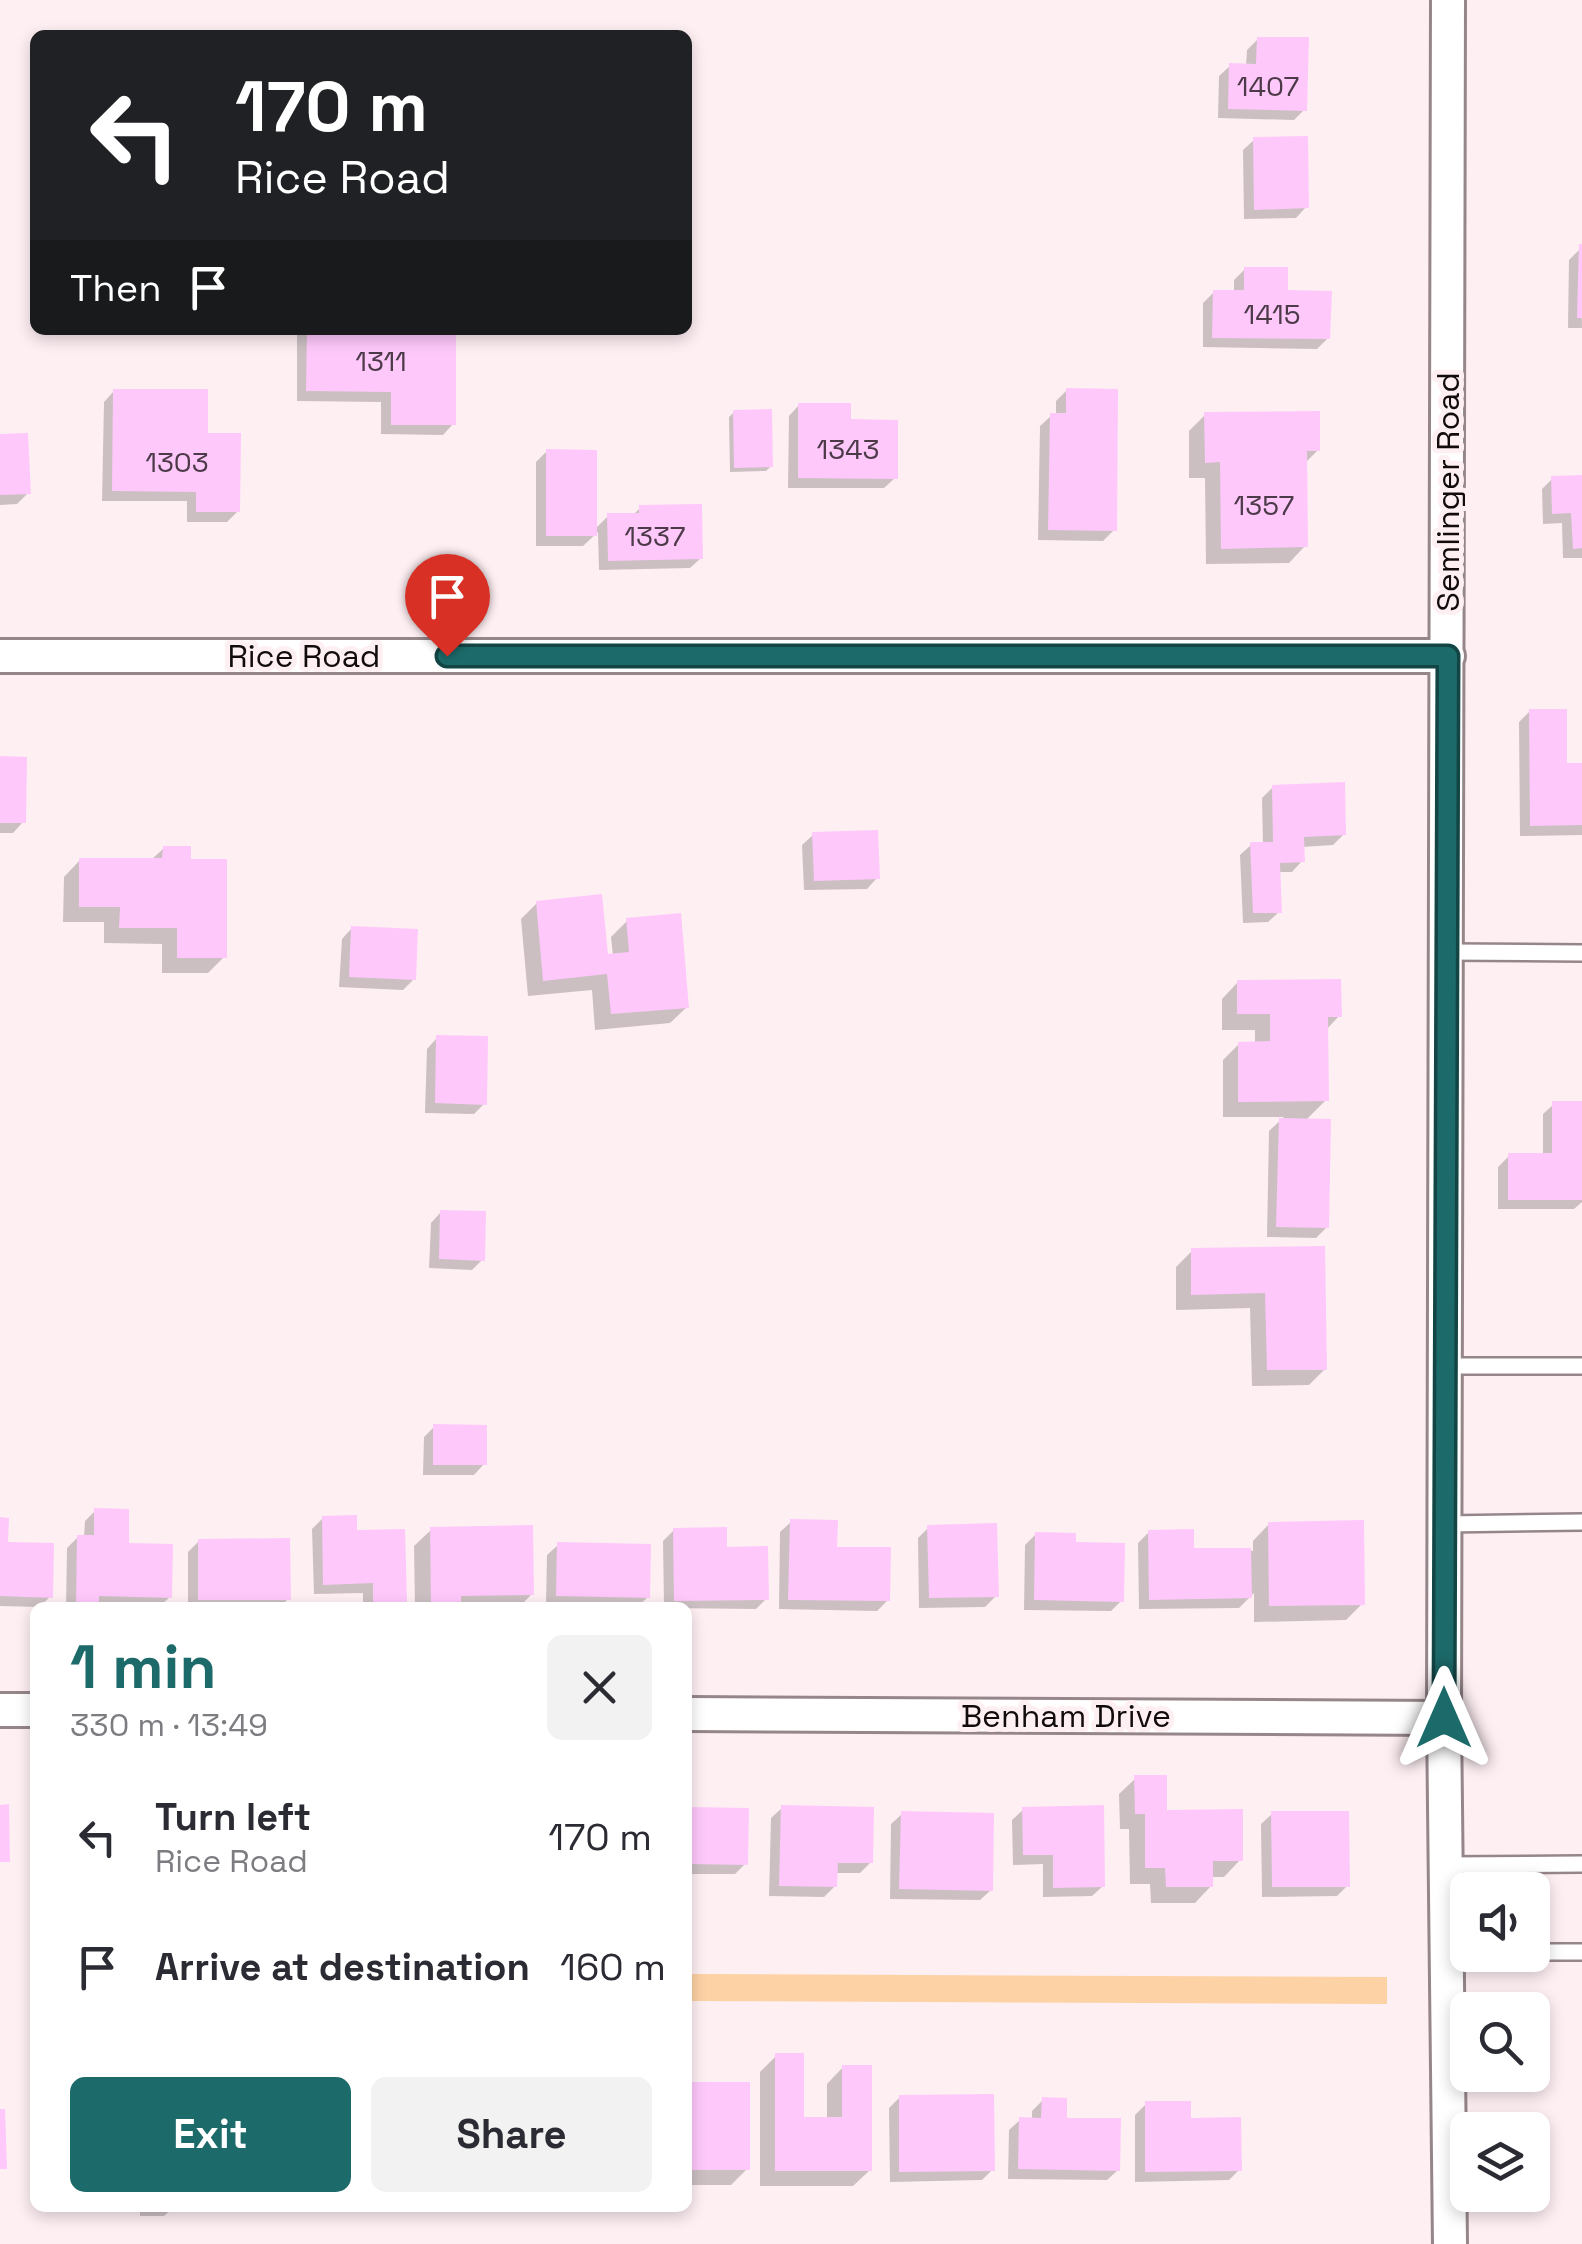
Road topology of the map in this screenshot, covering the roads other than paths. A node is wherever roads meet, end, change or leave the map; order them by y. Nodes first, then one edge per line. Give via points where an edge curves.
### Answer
1 (1448, 0) edge
2 (0, 656) edge
3 (1448, 656) junction
4 (1448, 952) junction
5 (1582, 953) edge
6 (1448, 1366) junction
7 (1582, 1366) edge
8 (1582, 1522) edge
9 (1446, 1524) junction
10 (0, 1710) edge
11 (30, 1710) edge
12 (692, 1714) edge
13 (1444, 1718) junction
14 (1582, 1864) edge
15 (1446, 1865) junction
16 (1550, 1952) edge
17 (1582, 1952) edge
18 (1450, 2244) edge

1 - 3 street, Semlinger Road
2 - 3 street, Rice Road
3 - 4 street, Semlinger Road
4 - 5 lane
4 - 6 street, Semlinger Road
6 - 7 lane
6 - 9 street, Semlinger Road
8 - 9 lane
9 - 13 street, Semlinger Road
10 - 11 street
12 - 13 street, Benham Drive
13 - 15 street, Semlinger Road
14 - 15 lane
15 - 18 street, Semlinger Road
16 - 17 lane

